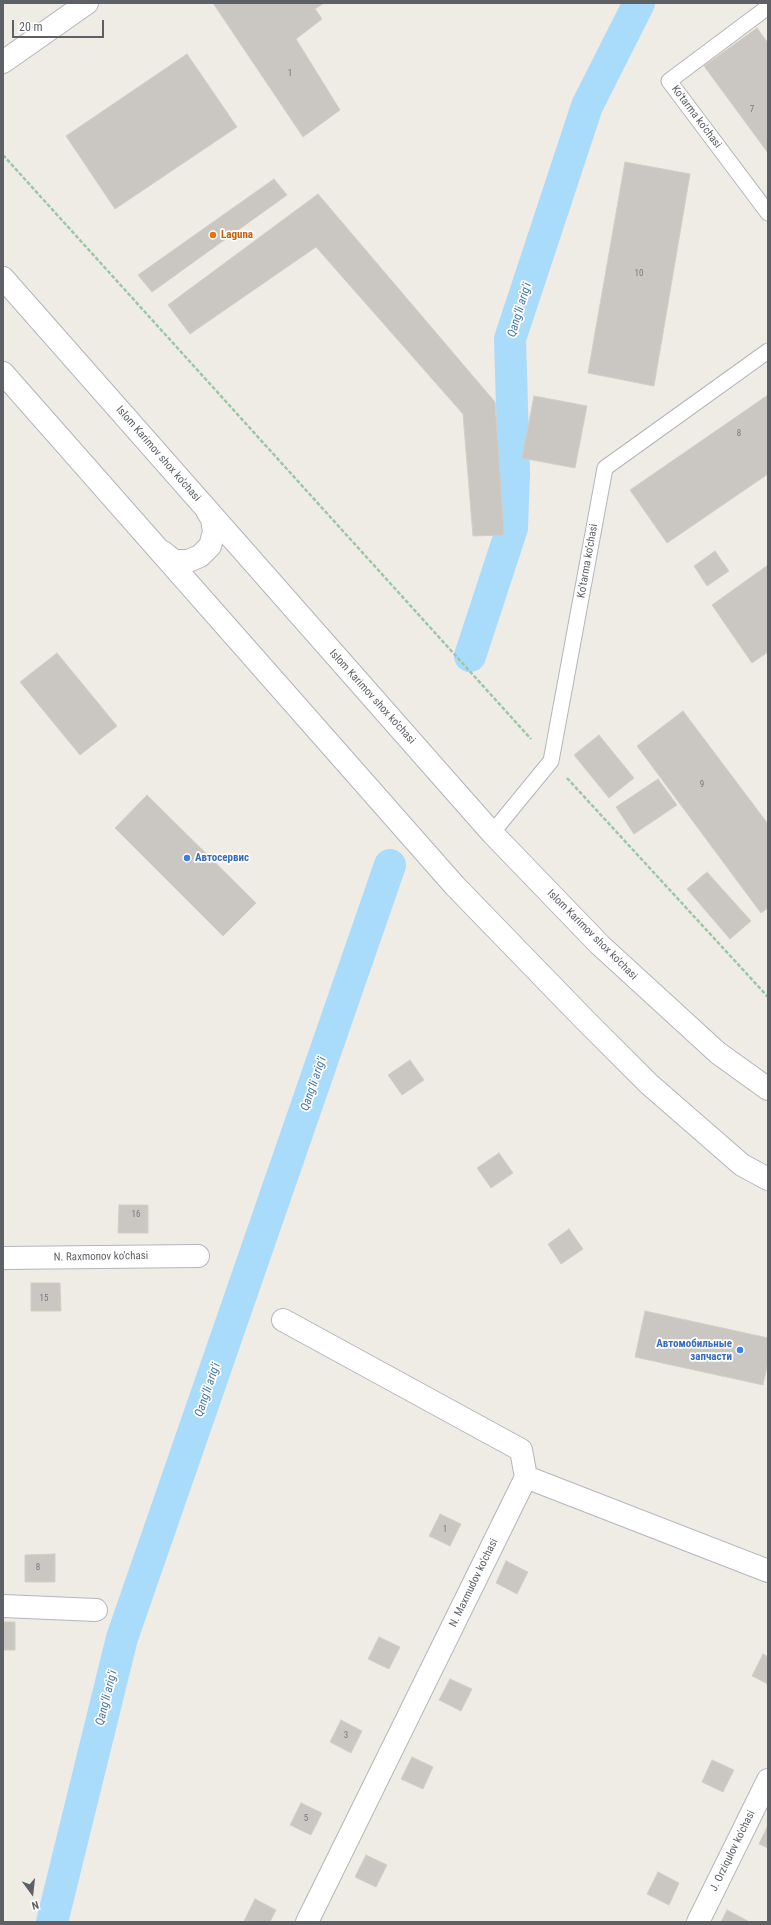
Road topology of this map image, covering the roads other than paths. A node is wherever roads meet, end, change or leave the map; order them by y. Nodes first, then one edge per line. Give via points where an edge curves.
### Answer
1 (87, 3) edge
2 (768, 7) edge
3 (3, 62) edge
4 (768, 213) edge
5 (3, 278) edge
6 (768, 350) edge
7 (3, 373) edge
8 (204, 507) junction
9 (153, 543) junction
10 (492, 833) junction
11 (768, 1089) edge
12 (768, 1179) edge
13 (198, 1256) dead end
14 (3, 1258) edge
15 (283, 1320) dead end
16 (526, 1477) junction
17 (768, 1571) edge
18 (3, 1606) edge
19 (96, 1610) dead end
20 (768, 1780) edge
21 (307, 1922) edge
22 (698, 1922) edge

1 - 3 main road
2 - 4 lane, Ko'tarma ko'chasi via 669,81
5 - 8 main road, Islom Karimov shox ko'chasi
6 - 10 lane, Ko'tarma ko'chasi via 605,468 551,761
7 - 9 main road
8 - 9 main road via 212,518 214,532 210,546 200,556 188,561 174,561
8 - 10 main road, Islom Karimov shox ko'chasi
9 - 12 main road via 455,886 649,1084 742,1165
10 - 11 main road, Islom Karimov shox ko'chasi via 600,945 718,1053
13 - 14 main road, N. Raxmonov ko'chasi
15 - 16 main road via 521,1450
16 - 17 main road
16 - 21 main road, N. Maxmudov ko'chasi
18 - 19 main road
20 - 22 main road, J. Orziqulov ko'chasi

